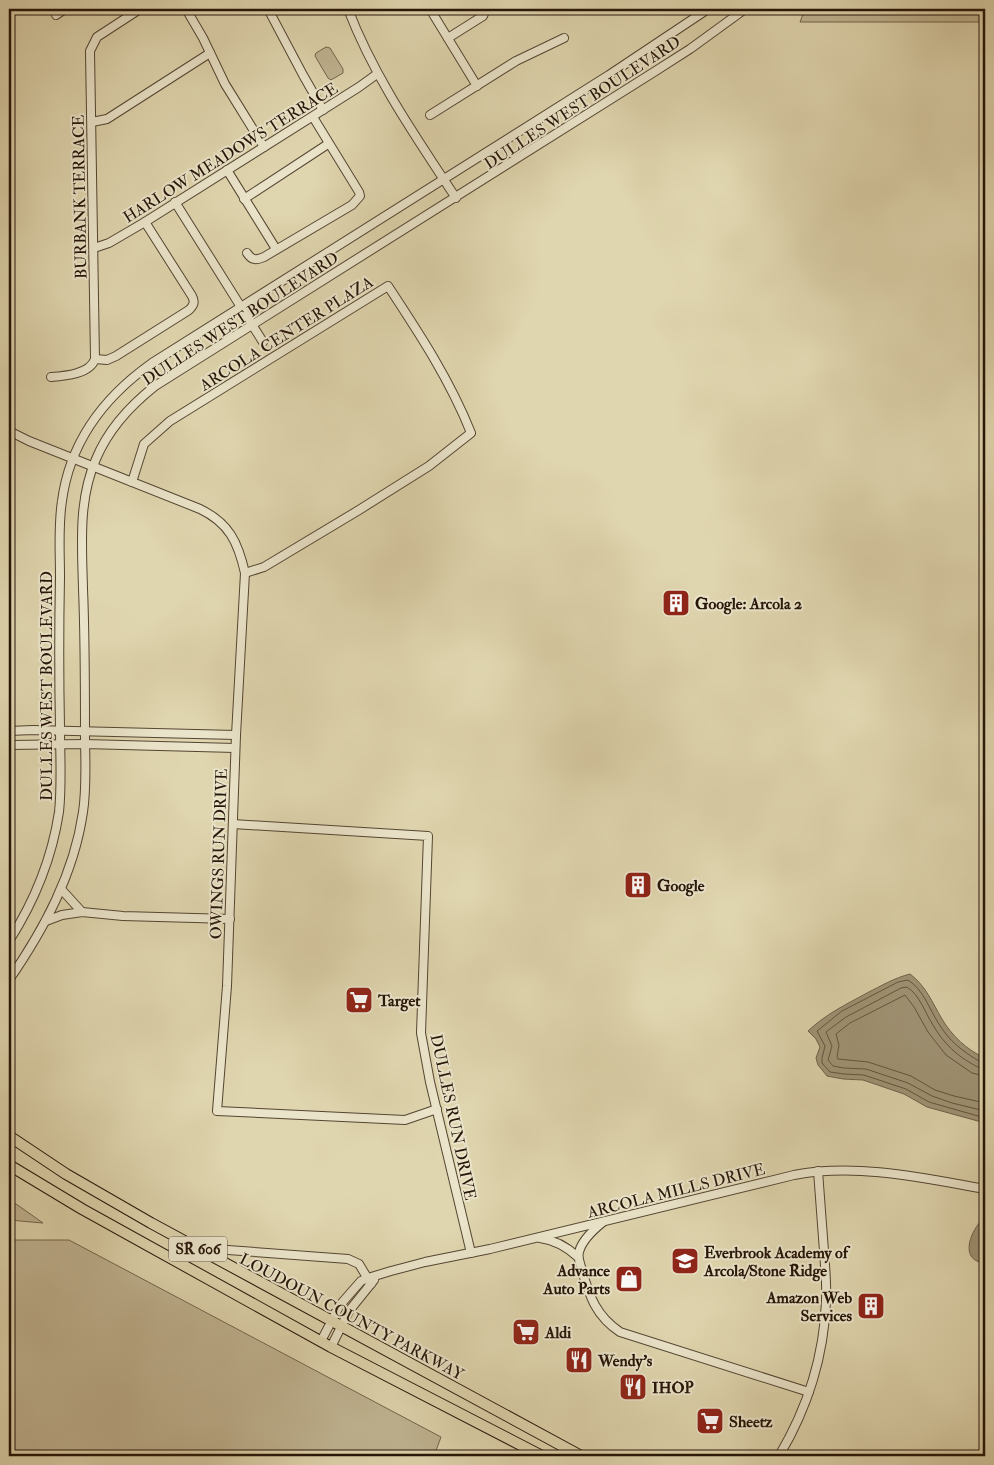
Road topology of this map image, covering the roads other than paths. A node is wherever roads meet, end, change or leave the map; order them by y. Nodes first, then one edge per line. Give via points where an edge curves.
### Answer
1 (65, 9) edge
2 (140, 9) edge
3 (186, 9) edge
4 (268, 9) edge
5 (348, 9) edge
6 (430, 9) edge
7 (486, 9) edge
8 (708, 9) edge
9 (745, 9) edge
10 (56, 14) dead end
11 (448, 38) junction
12 (564, 38) dead end
13 (210, 53) junction
14 (377, 74) junction
15 (477, 86) junction
16 (323, 110) junction
17 (430, 115) dead end
18 (313, 117) junction
19 (92, 122) junction
20 (328, 144) junction
21 (264, 147) junction
22 (227, 170) junction
23 (444, 180) junction
24 (456, 198) junction
25 (244, 199) junction
26 (175, 202) junction
27 (145, 222) junction
28 (94, 248) junction
29 (276, 249) junction
30 (247, 253) dead end
31 (241, 308) junction
32 (252, 326) junction
33 (263, 342) dead end
34 (95, 359) junction
35 (51, 377) dead end
36 (9, 431) edge
37 (73, 459) junction
38 (93, 467) junction
39 (132, 482) junction
40 (245, 573) junction
41 (9, 731) edge
42 (60, 731) junction
43 (85, 731) junction
44 (236, 735) junction
45 (85, 744) junction
46 (9, 745) edge
47 (60, 745) junction
48 (235, 748) junction
49 (233, 824) junction
50 (61, 889) junction
51 (82, 912) junction
52 (230, 919) junction
53 (46, 921) junction
54 (9, 941) edge
55 (9, 980) edge
56 (437, 1109) junction
57 (9, 1136) edge
58 (9, 1165) edge
59 (818, 1171) junction
60 (985, 1189) edge
61 (604, 1222) junction
62 (538, 1237) junction
63 (228, 1250) dead end
64 (470, 1252) junction
65 (578, 1257) junction
66 (370, 1281) junction
67 (330, 1321) junction
68 (341, 1327) junction
69 (321, 1341) junction
70 (331, 1347) junction
71 (809, 1392) junction
72 (542, 1456) edge
73 (581, 1456) edge
74 (780, 1456) edge

1 - 10 street
2 - 19 street, BURBANK TERRACE via 97,37 92,45
3 - 13 street
4 - 16 street
5 - 14 street
6 - 11 street
7 - 11 street via 483,16
8 - 23 street, DULLES WEST BOULEVARD
9 - 24 street, DULLES WEST BOULEVARD via 690,49
11 - 15 street
12 - 15 street via 516,61
13 - 19 street via 107,119
13 - 21 street
14 - 16 street, HARLOW MEADOWS TERRACE
14 - 23 street
15 - 17 street
16 - 18 street, HARLOW MEADOWS TERRACE
18 - 20 street
18 - 21 street, HARLOW MEADOWS TERRACE
19 - 28 street, BURBANK TERRACE
20 - 25 street
20 - 29 street via 360,196 352,205
21 - 22 street, HARLOW MEADOWS TERRACE
22 - 25 street
22 - 26 street, HARLOW MEADOWS TERRACE
23 - 24 street
23 - 31 street, DULLES WEST BOULEVARD
24 - 32 street, DULLES WEST BOULEVARD
25 - 29 street
26 - 27 street, HARLOW MEADOWS TERRACE
26 - 31 street
27 - 28 street, HARLOW MEADOWS TERRACE
27 - 34 street via 192,296 194,305 116,356 107,360
28 - 34 street, BURBANK TERRACE
29 - 30 street via 259,259 251,259
31 - 32 street
31 - 37 street, DULLES WEST BOULEVARD via 132,377 93,420
32 - 33 street
32 - 38 street, DULLES WEST BOULEVARD via 142,397 117,424
34 - 35 street via 88,369
36 - 37 street, OWINGS RUN DRIVE
37 - 38 street, OWINGS RUN DRIVE
37 - 42 street, DULLES WEST BOULEVARD via 61,514
38 - 39 street, OWINGS RUN DRIVE
38 - 43 street, DULLES WEST BOULEVARD via 82,516
39 - 40 street, OWINGS RUN DRIVE via 220,520 235,540
39 - 40 street, ARCOLA CENTER PLAZA via 144,444 170,421 388,286 428,346 471,433 429,466 359,510 264,568
40 - 44 street, OWINGS RUN DRIVE
41 - 42 street
42 - 43 street
42 - 47 street, DULLES WEST BOULEVARD
43 - 44 street
43 - 45 street, DULLES WEST BOULEVARD
44 - 48 street, OWINGS RUN DRIVE
45 - 47 street
45 - 48 street
45 - 50 street, DULLES WEST BOULEVARD via 83,812 74,853
46 - 47 street
47 - 54 street, DULLES WEST BOULEVARD via 59,811 52,845 35,894
48 - 49 street, OWINGS RUN DRIVE
49 - 52 street, OWINGS RUN DRIVE
49 - 56 street, DULLES RUN DRIVE via 428,836 420,1025
50 - 51 street
50 - 53 street, DULLES WEST BOULEVARD
51 - 52 street
51 - 53 street
52 - 56 street, OWINGS RUN DRIVE via 217,1111 404,1120
53 - 55 street, DULLES WEST BOULEVARD
56 - 64 street, DULLES RUN DRIVE
57 - 67 main road, LOUDOUN COUNTY PARKWAY / SR 606 via 66,1174 151,1223
58 - 69 main road, SR 606
59 - 60 street, ARCOLA MILLS DRIVE via 884,1173
59 - 61 street, ARCOLA MILLS DRIVE
59 - 71 street via 826,1301 818,1359
61 - 62 street, ARCOLA MILLS DRIVE
61 - 65 street via 582,1245
62 - 64 street, ARCOLA MILLS DRIVE
62 - 65 street via 559,1244
63 - 66 street via 348,1259 359,1264
64 - 66 street, ARCOLA MILLS DRIVE via 405,1267
65 - 71 street via 594,1305 620,1332
66 - 67 street, ARCOLA MILLS DRIVE via 360,1281
66 - 68 street
67 - 68 main road, LOUDOUN COUNTY PARKWAY / SR 606
67 - 69 street, ARCOLA MILLS DRIVE
68 - 70 street
68 - 73 main road, LOUDOUN COUNTY PARKWAY / SR 606
69 - 70 main road, SR 606
70 - 72 main road, SR 606
71 - 74 street

